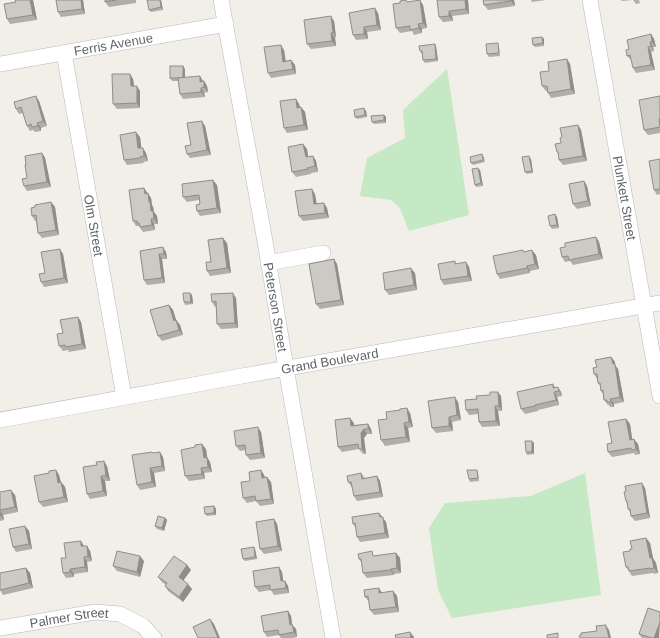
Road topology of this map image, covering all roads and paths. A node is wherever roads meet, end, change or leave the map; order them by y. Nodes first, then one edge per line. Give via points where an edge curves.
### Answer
1 (221, 0) edge
2 (590, 0) edge
3 (226, 24) junction
4 (64, 53) junction
5 (0, 64) edge
6 (323, 253) dead end
7 (268, 263) junction
8 (660, 303) edge
9 (644, 305) junction
10 (286, 368) junction
11 (660, 396) edge
12 (124, 397) junction
13 (0, 420) edge
14 (0, 628) edge
15 (154, 638) edge
16 (333, 638) edge

1 - 3 street, Peterson Street
2 - 9 street, Plunkett Street
3 - 4 street, Ferris Avenue
3 - 7 street, Peterson Street
4 - 5 street, Ferris Avenue
4 - 12 street, Olm Street
6 - 7 street
7 - 10 street, Peterson Street
8 - 9 street, Grand Boulevard
9 - 10 street, Grand Boulevard
9 - 11 street, Plunkett Street
10 - 12 street, Grand Boulevard
10 - 16 street, Peterson Street
12 - 13 street, Grand Boulevard
14 - 15 street, Palmer Street via 95,612 120,614 143,626

